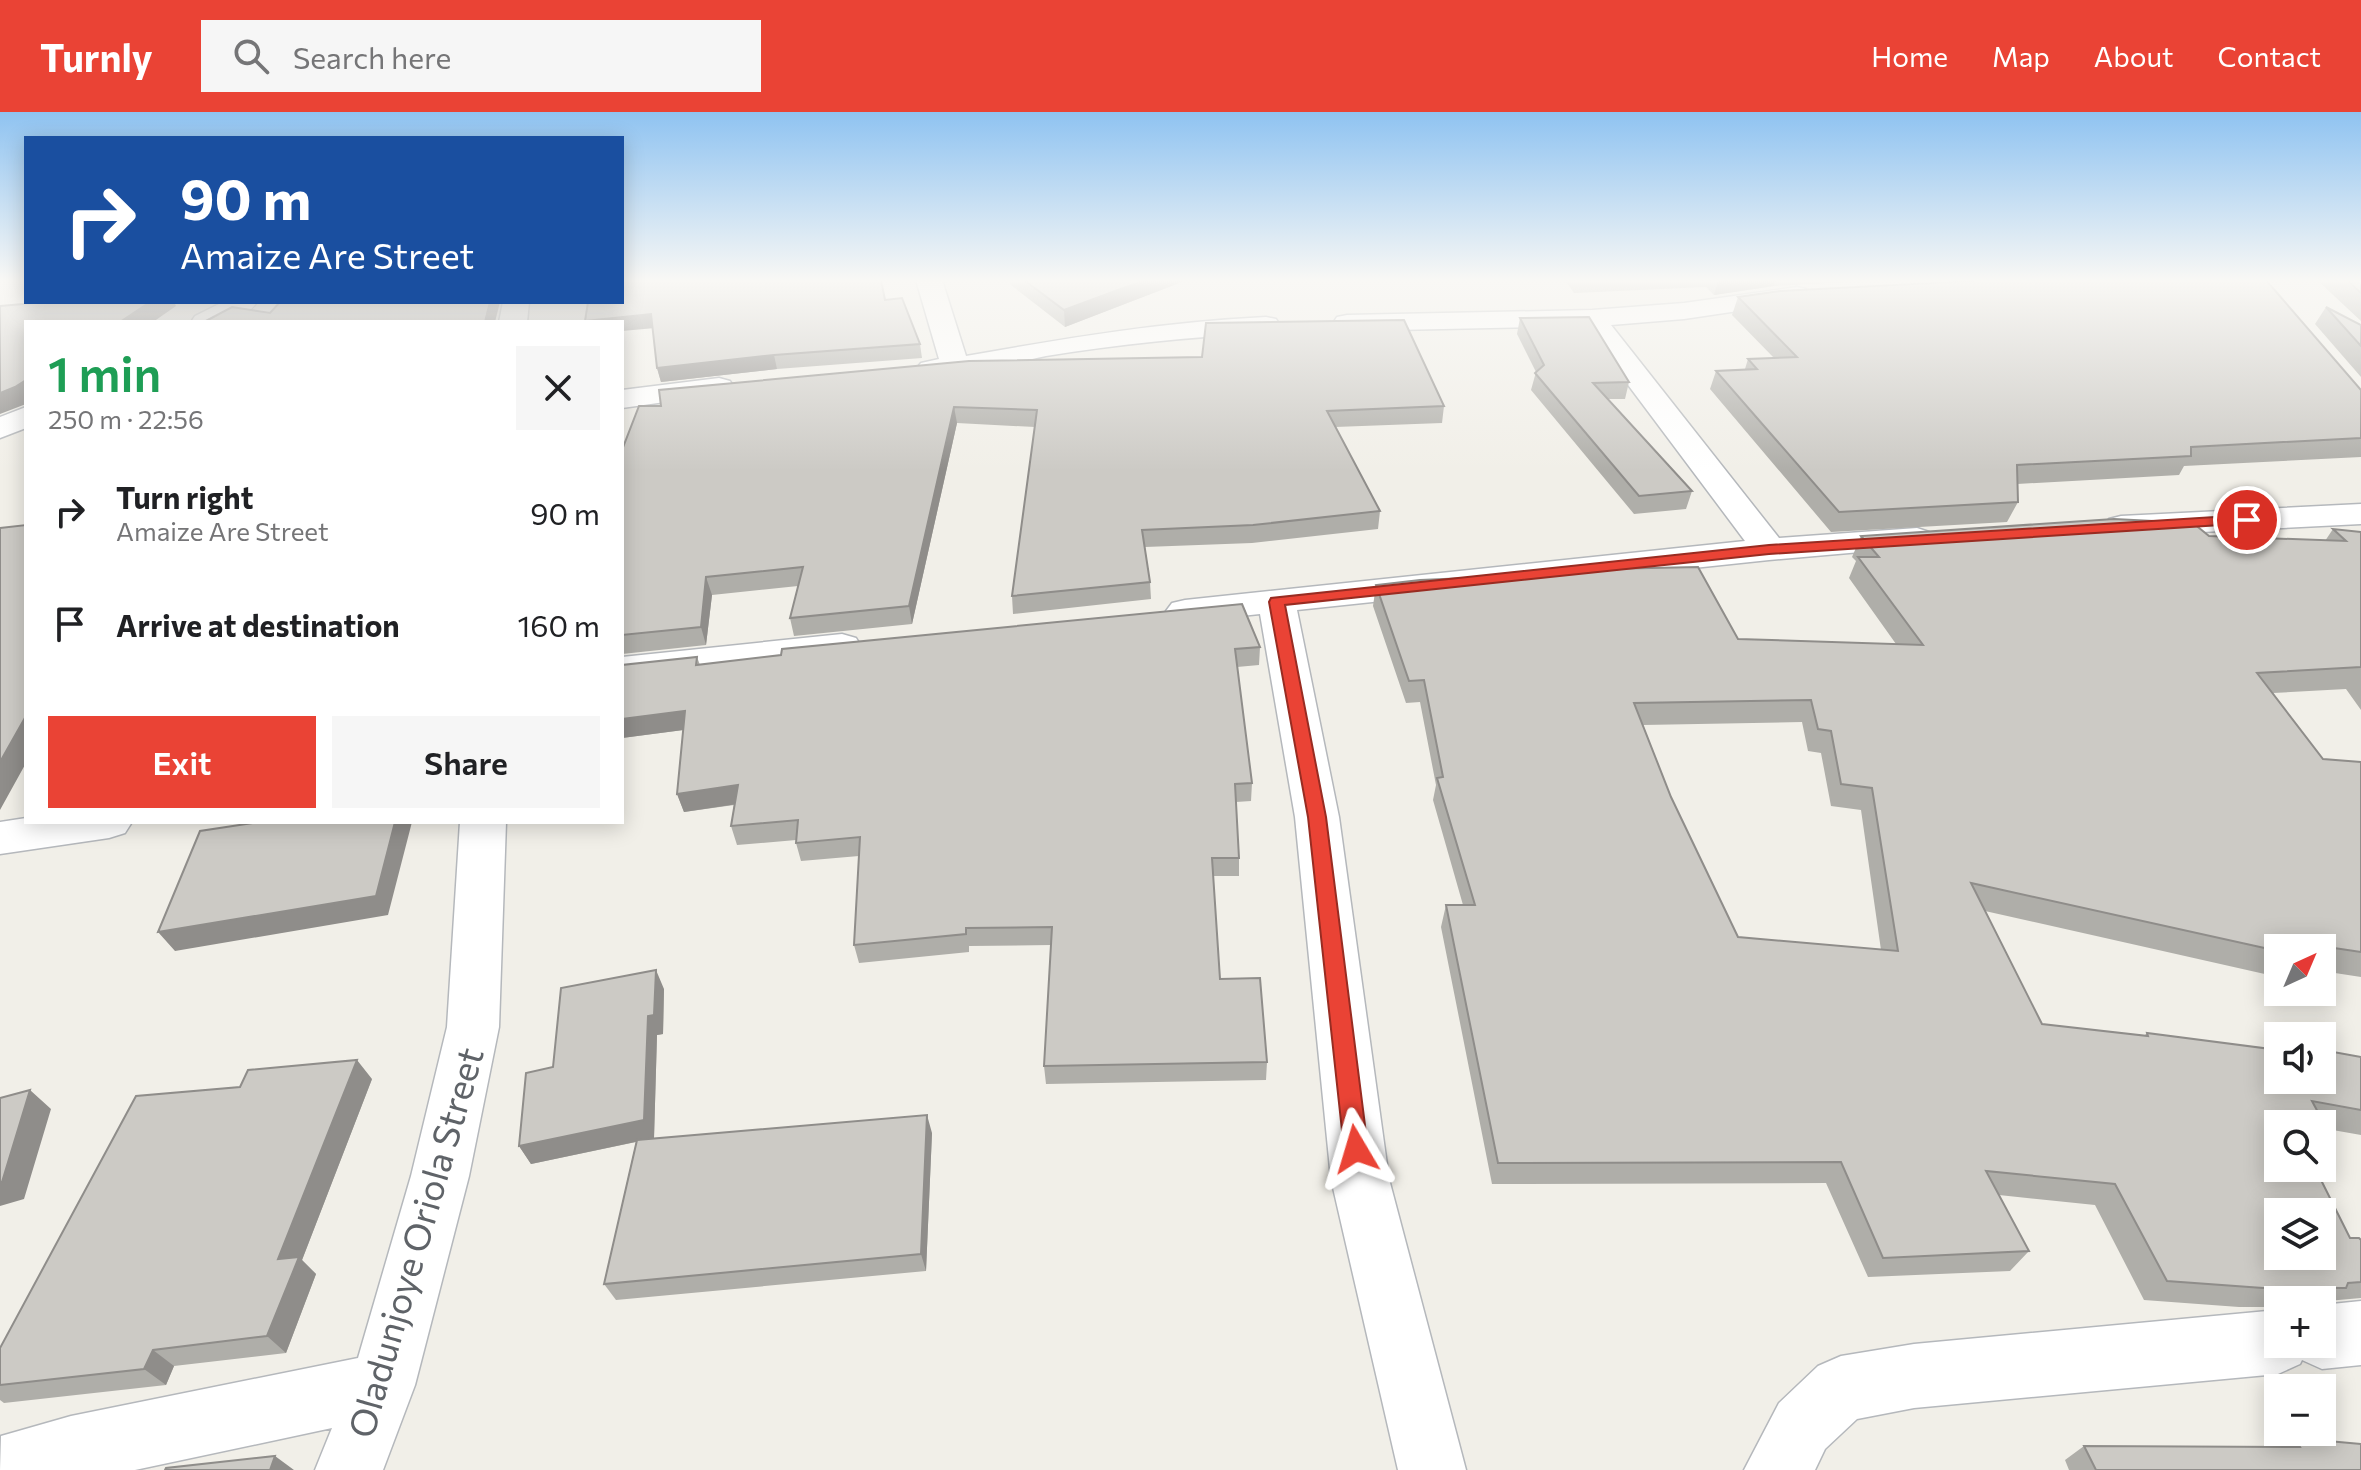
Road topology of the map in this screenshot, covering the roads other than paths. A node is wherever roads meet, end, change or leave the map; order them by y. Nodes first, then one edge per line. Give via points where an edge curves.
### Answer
1 (948, 343) edge
2 (1078, 343) edge
3 (1611, 343) edge
4 (956, 368) junction
5 (911, 371) edge
6 (746, 384) edge
7 (624, 399) edge
8 (24, 417) edge
9 (0, 429) edge
10 (2361, 514) edge
11 (2086, 528) edge
12 (1943, 538) edge
13 (1769, 549) junction
14 (1277, 602) junction
15 (1152, 614) edge
16 (871, 643) edge
17 (624, 669) edge
18 (95, 824) edge
19 (483, 824) edge
20 (0, 838) edge
21 (2361, 1333) edge
22 (2336, 1336) edge
23 (2264, 1343) edge
24 (382, 1385) junction
25 (1, 1470) edge
26 (349, 1470) edge
27 (1432, 1470) edge
28 (1778, 1470) edge

1 - 4 street
2 - 4 street
3 - 13 street
4 - 5 street
6 - 7 street
8 - 9 street
10 - 11 street
12 - 13 street
13 - 14 street
14 - 15 street
14 - 27 street via 1317,817 1360,1179
16 - 17 street
18 - 20 street
19 - 24 street, Oladunjoye Oriola Street via 473,1027 440,1176
21 - 22 street
23 - 28 street via 1914,1376 1841,1389 1802,1426
24 - 25 street via 71,1450
24 - 26 street, Oladunjoye Oriola Street

